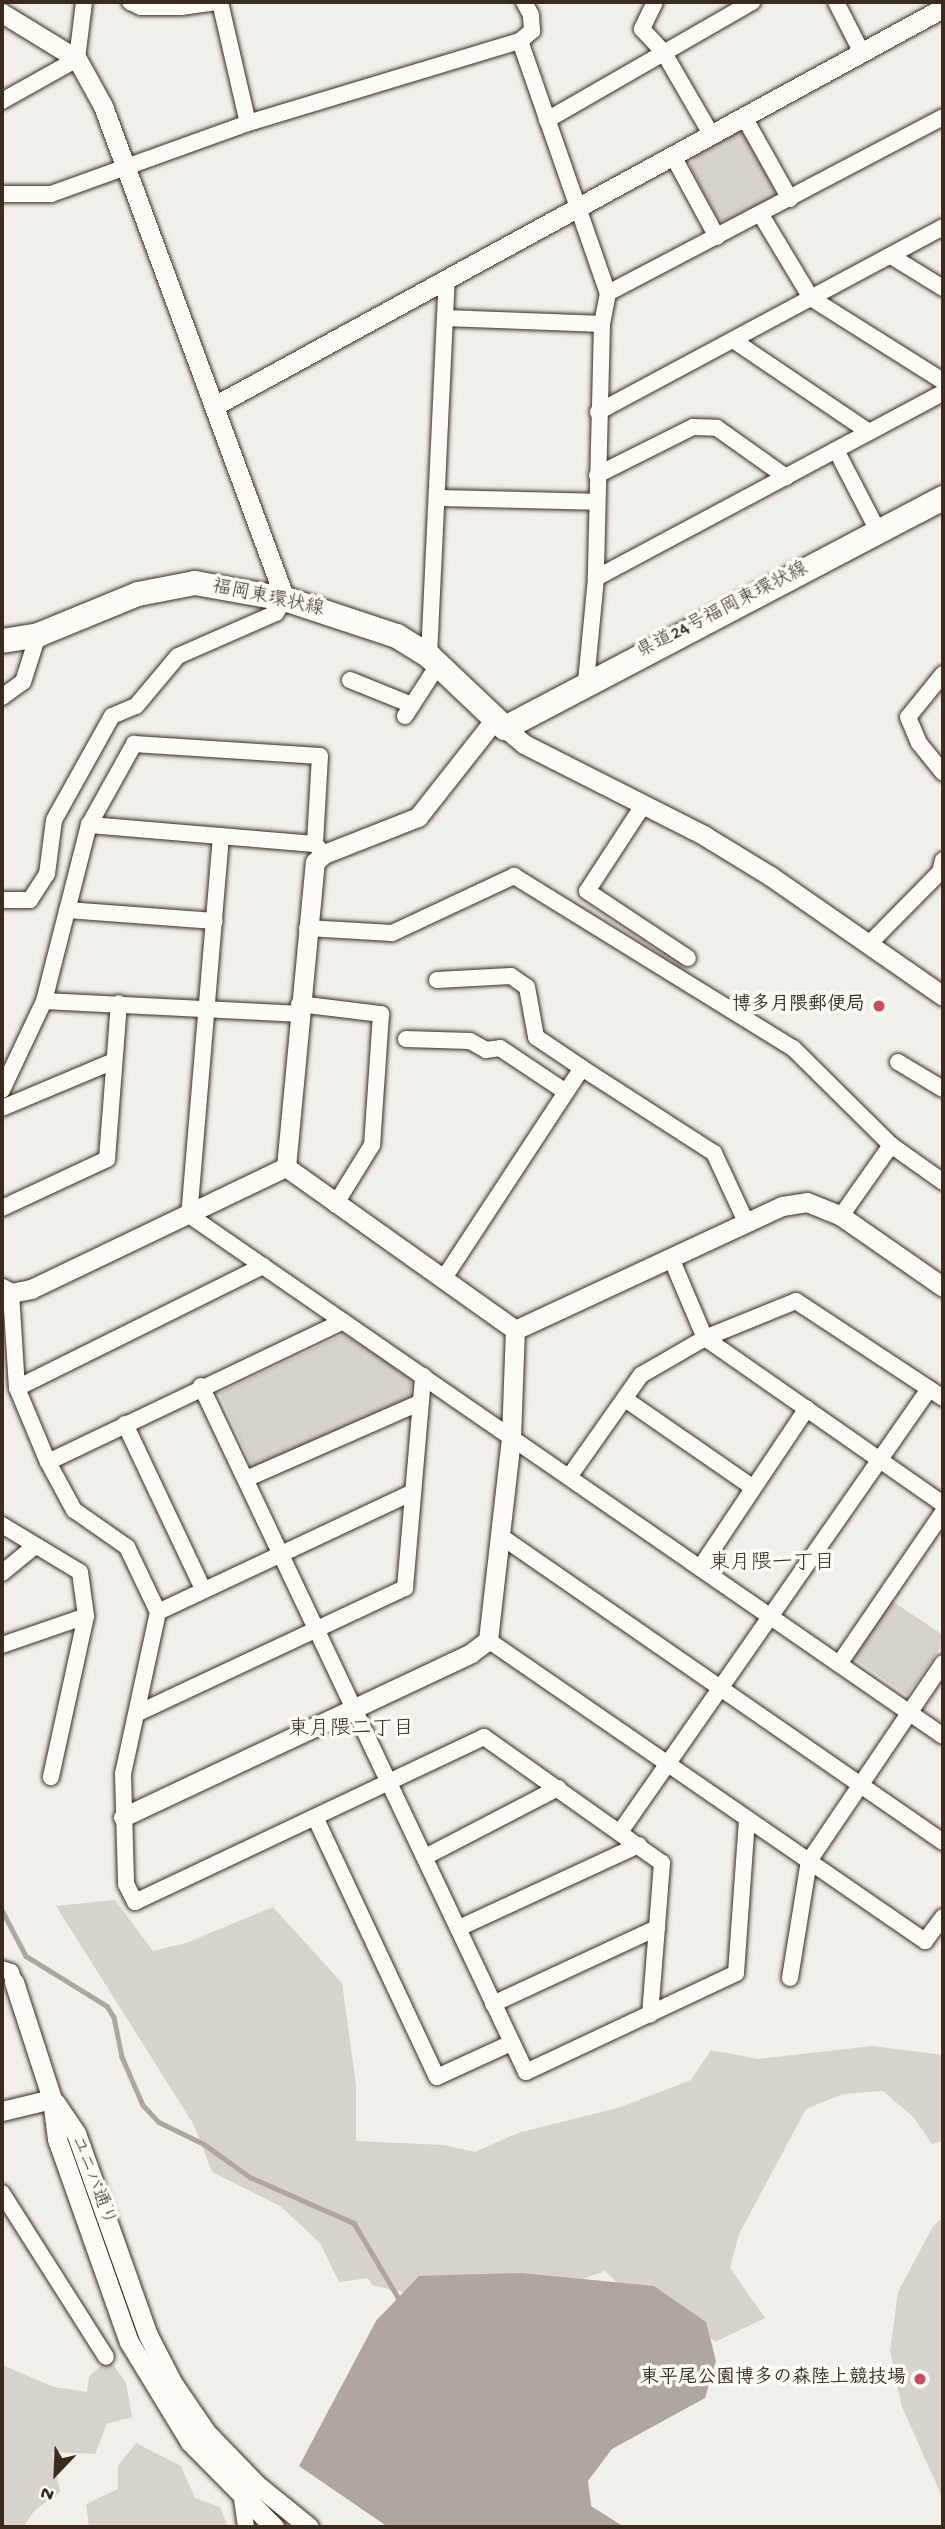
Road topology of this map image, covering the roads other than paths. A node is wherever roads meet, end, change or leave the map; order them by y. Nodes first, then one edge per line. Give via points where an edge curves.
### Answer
1 (84, 2) edge
2 (131, 2) edge
3 (215, 2) edge
4 (220, 2) edge
5 (524, 2) edge
6 (655, 2) edge
7 (752, 2) edge
8 (836, 2) edge
9 (2, 13) edge
10 (941, 15) edge
11 (520, 41) junction
12 (664, 53) junction
13 (862, 53) junction
14 (77, 59) junction
15 (2, 101) edge
16 (744, 117) junction
17 (943, 117) edge
18 (547, 121) junction
19 (248, 123) junction
20 (711, 134) junction
21 (673, 156) junction
22 (125, 170) junction
23 (2, 194) edge
24 (790, 199) junction
25 (577, 209) junction
26 (761, 215) junction
27 (943, 227) edge
28 (717, 237) junction
29 (891, 256) junction
30 (447, 279) junction
31 (943, 288) edge
32 (608, 293) junction
33 (811, 298) junction
34 (446, 318) junction
35 (602, 324) junction
36 (733, 340) junction
37 (943, 381) edge
38 (943, 393) edge
39 (216, 405) junction
40 (598, 412) junction
41 (869, 432) junction
42 (836, 450) junction
43 (597, 475) junction
44 (786, 477) junction
45 (438, 498) junction
46 (943, 498) edge
47 (597, 502) junction
48 (878, 531) junction
49 (596, 579) junction
50 (285, 599) junction
51 (38, 635) junction
52 (2, 641) edge
53 (433, 661) junction
54 (943, 674) edge
55 (350, 680) dead end
56 (586, 682) junction
57 (2, 697) edge
58 (500, 723) junction
59 (943, 773) edge
60 (644, 804) junction
61 (89, 825) junction
62 (221, 836) junction
63 (319, 849) junction
64 (942, 870) edge
65 (2, 900) edge
66 (67, 909) junction
67 (215, 921) junction
68 (307, 928) junction
69 (869, 944) junction
70 (688, 958) dead end
71 (437, 979) dead end
72 (943, 996) edge
73 (44, 1001) junction
74 (119, 1003) junction
75 (208, 1008) junction
76 (298, 1009) junction
77 (405, 1039) dead end
78 (114, 1060) junction
79 (898, 1062) dead end
80 (582, 1068) junction
81 (943, 1089) edge
82 (2, 1090) edge
83 (566, 1092) junction
84 (2, 1108) edge
85 (891, 1144) junction
86 (286, 1167) junction
87 (943, 1182) edge
88 (335, 1205) junction
89 (2, 1208) edge
90 (189, 1214) junction
91 (841, 1216) junction
92 (746, 1222) junction
93 (671, 1258) junction
94 (263, 1266) junction
95 (444, 1278) junction
96 (943, 1287) edge
97 (6, 1290) edge
98 (343, 1321) junction
99 (515, 1330) junction
100 (705, 1338) junction
101 (422, 1376) junction
102 (201, 1386) junction
103 (18, 1388) junction
104 (929, 1389) junction
105 (943, 1398) edge
106 (625, 1399) junction
107 (419, 1404) junction
108 (807, 1408) junction
109 (124, 1424) junction
110 (511, 1437) junction
111 (880, 1460) junction
112 (48, 1462) junction
113 (569, 1477) junction
114 (246, 1479) junction
115 (752, 1487) junction
116 (413, 1492) junction
117 (943, 1504) edge
118 (943, 1512) edge
119 (2, 1525) edge
120 (502, 1537) junction
121 (35, 1546) junction
122 (280, 1550) junction
123 (700, 1568) junction
124 (2, 1573) edge
125 (204, 1589) junction
126 (158, 1612) junction
127 (86, 1616) junction
128 (770, 1616) junction
129 (318, 1627) junction
130 (488, 1640) junction
131 (2, 1644) edge
132 (943, 1663) edge
133 (839, 1664) junction
134 (721, 1687) junction
135 (355, 1707) junction
136 (909, 1712) junction
137 (138, 1713) junction
138 (943, 1736) edge
139 (669, 1762) junction
140 (51, 1777) dead end
141 (390, 1780) junction
142 (861, 1782) junction
143 (558, 1788) junction
144 (123, 1817) junction
145 (315, 1817) junction
146 (747, 1820) junction
147 (620, 1832) junction
148 (943, 1842) edge
149 (639, 1845) junction
150 (425, 1857) junction
151 (809, 1861) junction
152 (943, 1917) edge
153 (657, 1927) junction
154 (459, 1928) junction
155 (8, 1975) edge
156 (790, 1978) dead end
157 (493, 2004) junction
158 (650, 2015) junction
159 (511, 2043) junction
160 (52, 2099) junction
161 (2, 2111) edge
162 (2, 2193) edge
163 (106, 2357) dead end
164 (249, 2491) junction
165 (246, 2527) edge
166 (274, 2527) edge
167 (309, 2527) edge

1 - 14 street
2 - 3 street via 141,7
4 - 19 street
5 - 11 street via 532,31
6 - 12 street via 642,29
7 - 12 street
8 - 13 street
9 - 14 street
10 - 13 street
11 - 18 street
11 - 19 street
12 - 18 street
12 - 20 street
13 - 16 street
14 - 15 street
14 - 22 street via 103,106
16 - 20 street
16 - 24 street
17 - 24 street
18 - 25 street
19 - 22 street
20 - 21 street
21 - 25 street
21 - 28 street
22 - 23 street via 51,194
22 - 39 street
24 - 26 street
25 - 30 street
25 - 32 street
26 - 28 street
26 - 33 street
27 - 29 street
28 - 32 street
29 - 31 street
29 - 33 street
30 - 34 street
30 - 39 street
32 - 35 street
33 - 36 street
33 - 37 street
34 - 35 street
34 - 45 street
35 - 40 street
36 - 40 street
36 - 41 street
38 - 41 street
39 - 50 street
40 - 43 street
41 - 42 street
42 - 44 street
42 - 48 street
43 - 44 street via 693,427 717,428
43 - 47 street
44 - 49 street
45 - 47 street
45 - 53 street
46 - 48 main road, 県道24号福岡東環状線
47 - 49 street
48 - 56 main road, 県道24号福岡東環状線
49 - 56 street
50 - 51 main road, 福岡東環状線 via 195,583 138,594
50 - 53 main road, 福岡東環状線 via 397,636
50 - 65 street via 276,613 178,656 136,706 112,716 54,820 47,874 30,900
51 - 52 main road, 福岡東環状線
51 - 57 street via 23,682
53 - 55 street via 409,711
53 - 58 main road, 福岡東環状線
54 - 59 street via 908,717 919,743
56 - 58 main road, 県道24号福岡東環状線
58 - 60 street via 524,744
58 - 63 street via 418,817
60 - 69 street via 769,875
60 - 70 street via 587,891
61 - 62 street
61 - 63 street via 134,744 320,756
61 - 66 street
62 - 63 street
62 - 67 street
63 - 68 street
64 - 69 street
66 - 67 street
66 - 73 street
67 - 75 street
68 - 76 street
68 - 85 street via 392,933 514,876 793,1048
69 - 72 street
71 - 80 street via 511,975 527,987 536,1037
73 - 74 street
73 - 82 street
74 - 75 street
74 - 78 street
75 - 76 street
75 - 90 street
76 - 86 street
76 - 88 street via 381,1014 373,1145
77 - 83 street via 470,1041 486,1050 500,1048
78 - 84 street
78 - 89 street via 107,1159
79 - 81 street
80 - 83 street
80 - 92 street via 714,1153
83 - 95 street
85 - 87 street
85 - 91 street
86 - 88 street
86 - 90 street
88 - 95 street
90 - 94 street
90 - 97 street via 31,1289
91 - 92 street via 807,1202 782,1206
91 - 96 street
92 - 93 street
93 - 99 street
93 - 100 street
94 - 98 street
94 - 103 street
95 - 99 street
97 - 103 street
98 - 101 street
98 - 102 street
99 - 110 street
100 - 104 street via 796,1301
100 - 106 street via 641,1375
100 - 108 street
101 - 107 street
101 - 110 street
102 - 109 street
102 - 114 street
103 - 112 street
104 - 105 street
104 - 111 street
106 - 113 street
106 - 115 street
107 - 114 street
107 - 116 street
108 - 111 street
108 - 115 street
109 - 112 street
109 - 125 street
110 - 113 street
110 - 120 street
111 - 117 street
111 - 128 street
112 - 126 street via 74,1510 127,1547
113 - 123 street
114 - 122 street
115 - 123 street
116 - 122 street
116 - 129 street via 405,1588
118 - 133 street
119 - 121 street
120 - 130 street
120 - 134 street
121 - 124 street
121 - 127 street via 80,1572
122 - 125 street
122 - 129 street
123 - 128 street
125 - 126 street
126 - 137 street
127 - 131 street
127 - 140 street
128 - 133 street
128 - 134 street
129 - 135 street
129 - 137 street
130 - 135 street via 471,1653
130 - 139 street
132 - 136 street
133 - 136 street
134 - 139 street
134 - 142 street
135 - 141 street
135 - 144 street
136 - 138 street
136 - 142 street
137 - 144 street via 124,1774
139 - 146 street
139 - 147 street
141 - 143 street via 484,1737
141 - 145 street
141 - 150 street
142 - 148 street
142 - 151 street
143 - 147 street
143 - 150 street
144 - 145 street via 126,1884 135,1902
145 - 159 street via 438,2077
146 - 151 street
146 - 158 street via 736,1973
147 - 149 street
149 - 153 street via 662,1863
149 - 154 street
150 - 154 street
151 - 152 street via 925,1941
151 - 156 street
153 - 157 street
153 - 158 street
154 - 157 street
155 - 160 street, ユニバ通り
157 - 159 street
158 - 159 street via 526,2072
160 - 161 street
160 - 164 street, ユニバ通り via 57,2139 129,2342 190,2442
162 - 163 street
164 - 165 street
164 - 166 street, ユニバ通り
164 - 167 street, ユニバ通り

